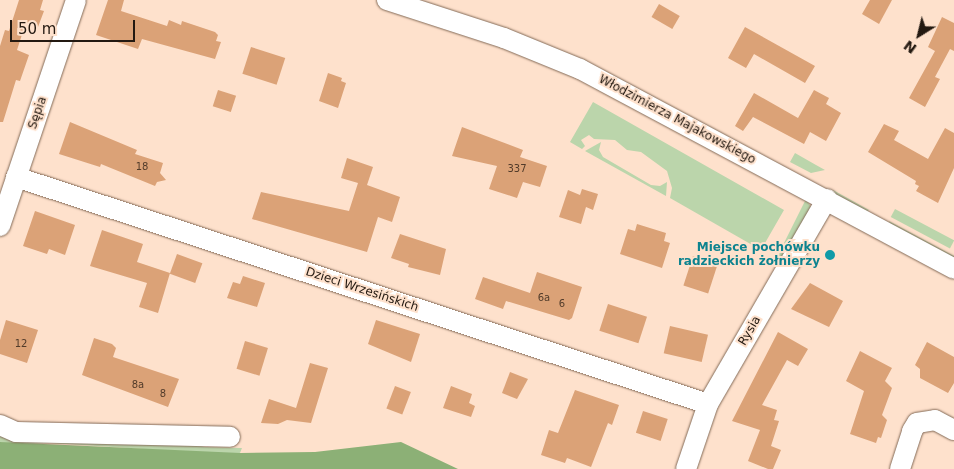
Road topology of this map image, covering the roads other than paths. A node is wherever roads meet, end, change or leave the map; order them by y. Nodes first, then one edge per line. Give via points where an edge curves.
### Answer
1 (76, 0) edge
2 (387, 0) edge
3 (16, 177) junction
4 (827, 200) junction
5 (0, 226) edge
6 (954, 269) edge
7 (708, 404) junction
8 (0, 425) edge
9 (954, 430) edge
10 (230, 437) dead end
11 (686, 469) edge
12 (900, 469) edge

1 - 3 street, Sępia
2 - 4 street, Włodzimierza Majakowskiego via 504,38 580,69
3 - 5 street, Sępia
3 - 7 street, Dzieci Wrzesińskich
4 - 6 street, Włodzimierza Majakowskiego
4 - 7 street, Rysia
7 - 11 street, Rysia
8 - 10 street via 16,432
9 - 12 street via 935,420 918,423 912,431

